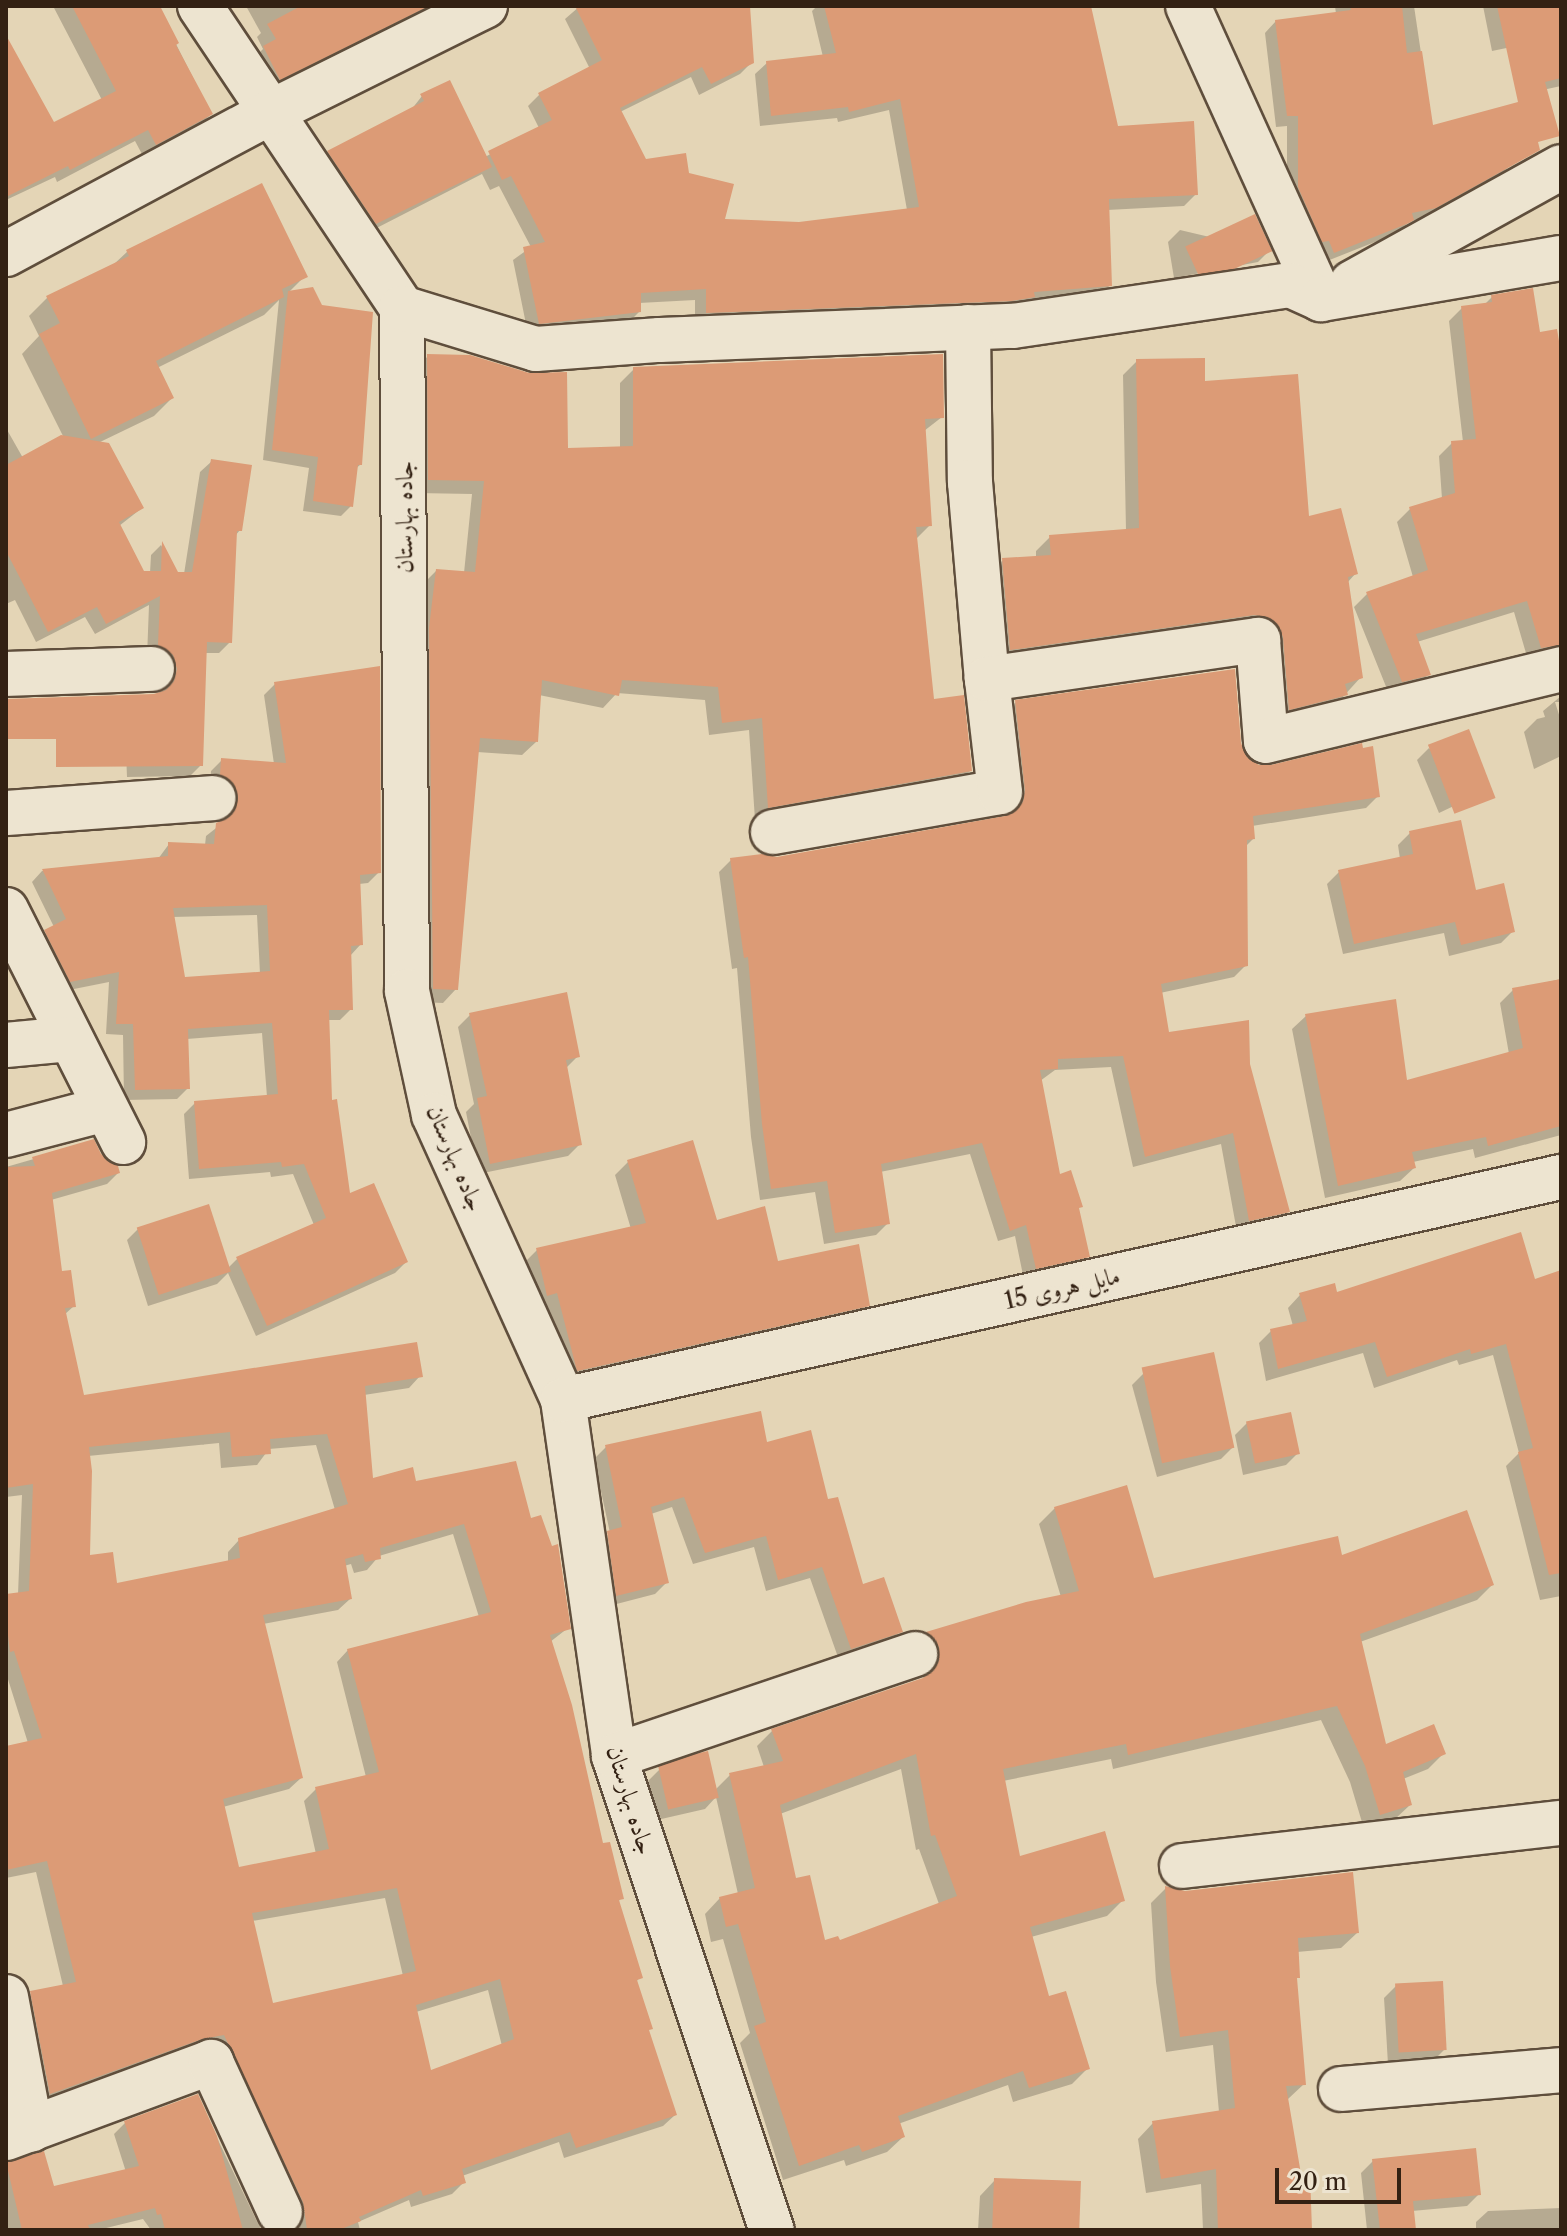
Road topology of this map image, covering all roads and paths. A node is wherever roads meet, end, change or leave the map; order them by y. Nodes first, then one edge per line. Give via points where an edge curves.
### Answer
1 (200, 6) edge
2 (485, 6) edge
3 (1188, 6) edge
4 (271, 112) junction
5 (1561, 167) edge
6 (6, 254) edge
7 (1556, 270) edge
8 (1321, 299) junction
9 (402, 308) junction
10 (968, 327) junction
11 (152, 669) dead end
12 (1561, 669) edge
13 (6, 674) edge
14 (987, 679) junction
15 (213, 798) dead end
16 (6, 813) edge
17 (773, 832) dead end
18 (6, 910) edge
19 (70, 1039) junction
20 (6, 1045) edge
21 (6, 1135) edge
22 (1561, 1177) edge
23 (563, 1400) junction
24 (915, 1654) dead end
25 (614, 1756) junction
26 (1561, 1823) edge
27 (1182, 1866) dead end
28 (6, 1997) edge
29 (1561, 2070) edge
30 (1341, 2089) dead end
31 (18, 2134) edge
32 (280, 2212) dead end
33 (772, 2230) edge

1 - 4 street
2 - 4 street
3 - 8 street
4 - 6 street
4 - 9 street
5 - 8 street
7 - 8 street
8 - 10 street via 1290,285 1013,326
9 - 10 street via 536,349
9 - 23 street, جاده بهارستان via 407,991 434,1115
10 - 14 street via 970,482
11 - 13 street
12 - 14 street via 1266,741 1258,640
14 - 17 street via 1000,792
15 - 16 street
18 - 19 street
19 - 20 street
19 - 21 street via 114,1125
22 - 23 street, مایل هروی 15
23 - 25 street, جاده بهارستان
24 - 25 street
25 - 33 street, جاده بهارستان
26 - 27 street
28 - 31 street
29 - 30 street
31 - 32 street via 211,2062

